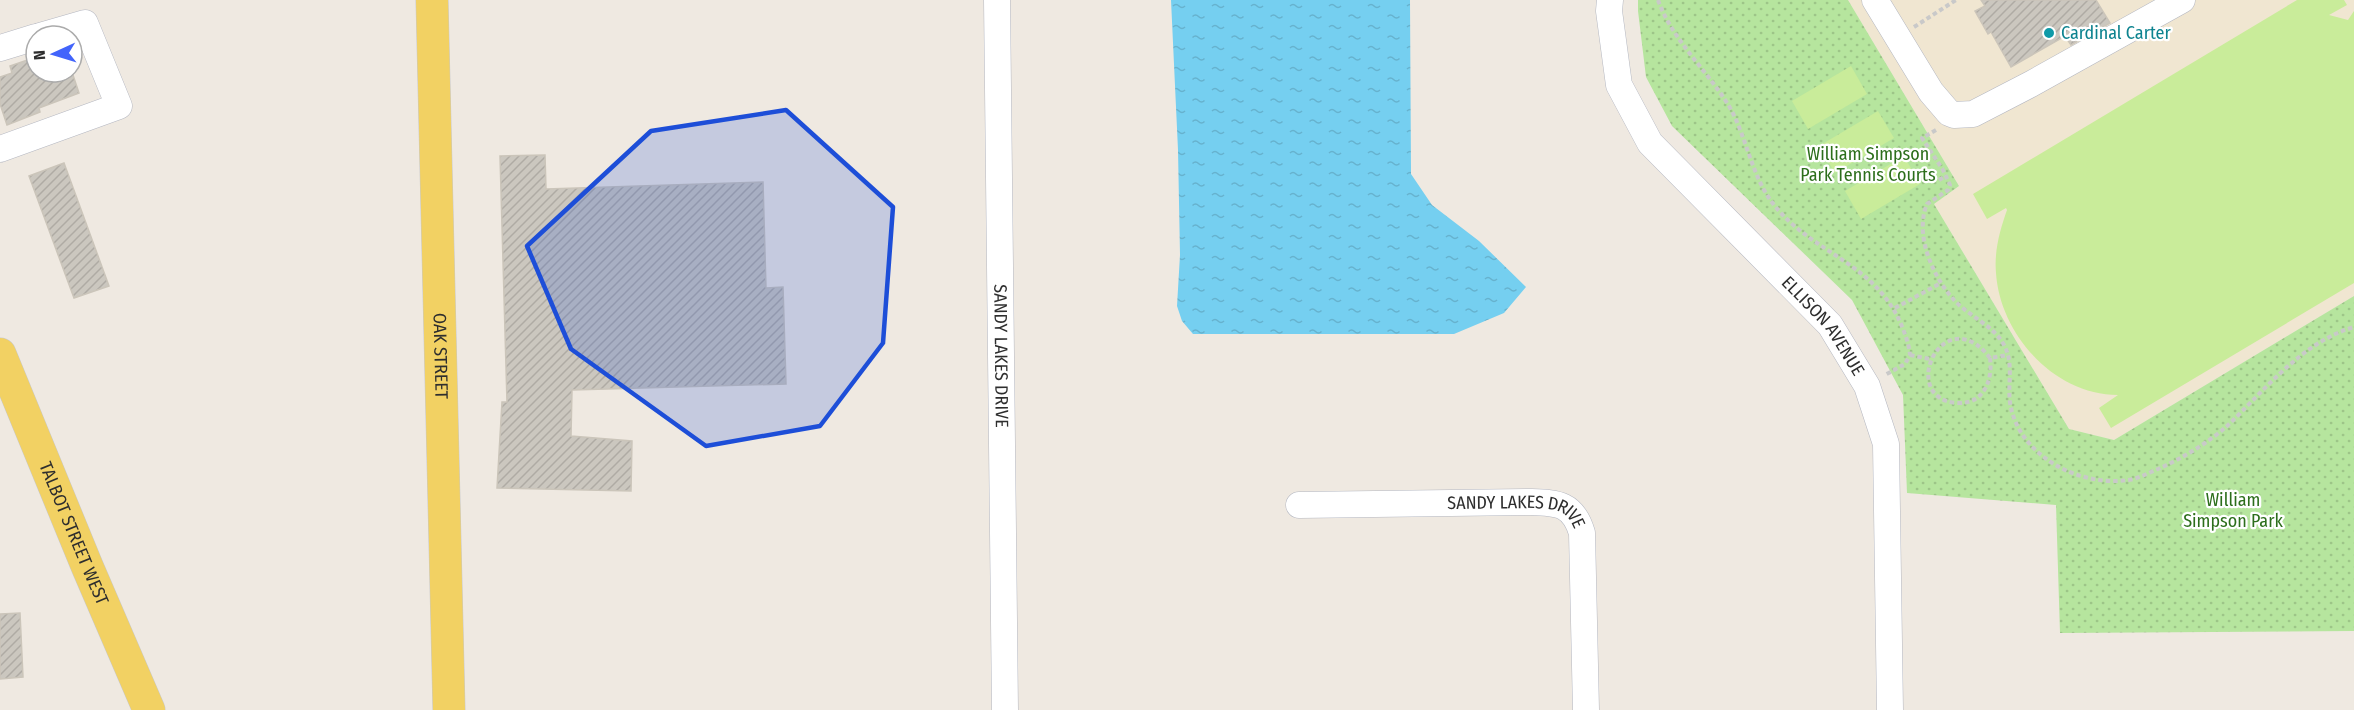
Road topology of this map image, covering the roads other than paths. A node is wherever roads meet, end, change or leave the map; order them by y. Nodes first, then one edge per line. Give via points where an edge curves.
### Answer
1 (432, 0) edge
2 (997, 0) edge
3 (1610, 0) edge
4 (1875, 0) edge
5 (2182, 0) edge
6 (82, 24) edge
7 (24, 41) edge
8 (0, 48) edge
9 (0, 149) edge
10 (0, 354) edge
11 (1299, 505) dead end
12 (149, 710) edge
13 (449, 710) edge
14 (1005, 710) edge
15 (1586, 710) edge
16 (1890, 710) edge

1 - 13 main road, OAK STREET
2 - 14 street, SANDY LAKES DRIVE
3 - 16 street, ELLISON AVENUE via 1619,85 1650,143 1830,325 1867,386 1886,444
4 - 5 street via 1931,92 1954,116 1973,114
6 - 9 street via 85,23 119,106
7 - 8 street
10 - 12 main road, TALBOT STREET WEST
11 - 15 street, SANDY LAKES DRIVE via 1530,502 1566,507 1578,517 1582,532

